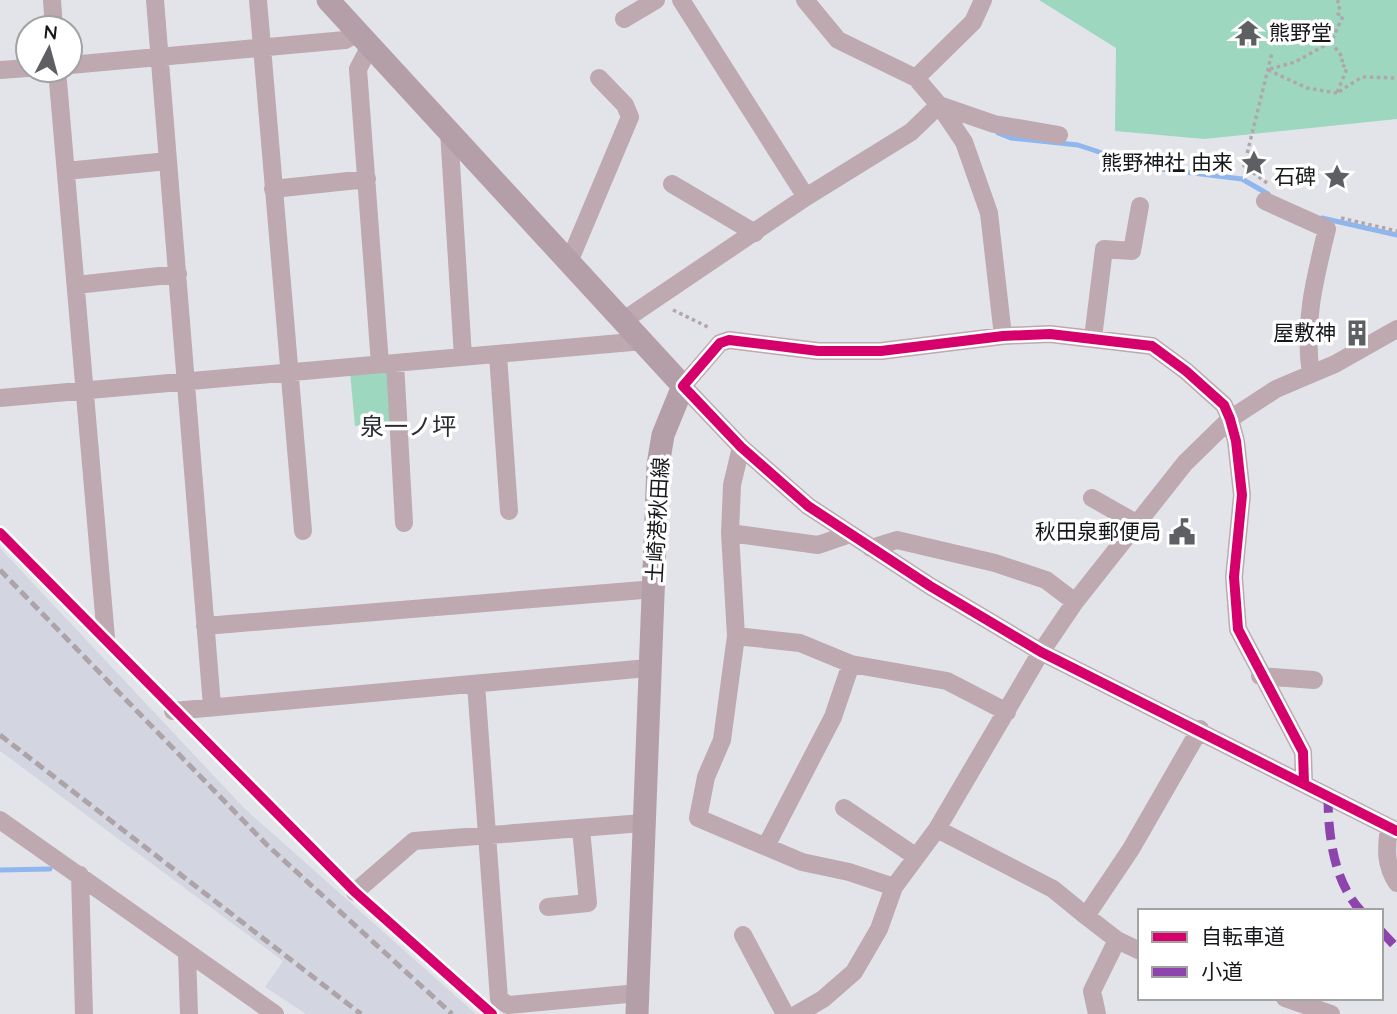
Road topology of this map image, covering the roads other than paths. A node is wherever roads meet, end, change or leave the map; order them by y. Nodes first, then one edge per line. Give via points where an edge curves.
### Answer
1 (155, 0) edge
2 (258, 0) edge
3 (328, 0) edge
4 (656, 0) edge
5 (681, 0) edge
6 (805, 0) edge
7 (983, 0) edge
8 (624, 19) dead end
9 (364, 40) junction
10 (262, 49) junction
11 (159, 58) junction
12 (84, 64) edge
13 (599, 78) dead end
14 (916, 78) junction
15 (58, 84) edge
16 (939, 105) junction
17 (449, 131) junction
18 (1059, 135) dead end
19 (168, 161) junction
20 (66, 171) junction
21 (367, 179) junction
22 (672, 184) dead end
23 (273, 189) junction
24 (806, 197) junction
25 (1265, 201) dead end
26 (1140, 206) dead end
27 (755, 233) junction
28 (569, 262) junction
29 (178, 274) junction
30 (76, 285) junction
31 (624, 320) junction
32 (1397, 329) edge
33 (1003, 335) junction
34 (1093, 338) junction
35 (643, 341) junction
36 (498, 355) junction
37 (463, 356) junction
38 (387, 363) junction
39 (290, 372) junction
40 (1311, 374) junction
41 (187, 381) junction
42 (683, 386) junction
43 (83, 390) junction
44 (0, 398) edge
45 (1230, 419) junction
46 (741, 447) junction
47 (1092, 498) dead end
48 (509, 511) dead end
49 (404, 523) dead end
50 (1136, 523) junction
51 (303, 531) dead end
52 (730, 533) junction
53 (850, 534) junction
54 (871, 548) junction
55 (654, 589) junction
56 (1074, 602) junction
57 (205, 626) junction
58 (736, 636) junction
59 (106, 638) road end
60 (1041, 652) junction
61 (851, 664) junction
62 (648, 668) junction
63 (1260, 676) junction
64 (1314, 680) dead end
65 (476, 684) junction
66 (212, 706) junction
67 (173, 711) road end
68 (1007, 712) junction
69 (1200, 729) junction
70 (1304, 783) junction
71 (845, 808) dead end
72 (0, 820) edge
73 (643, 823) junction
74 (581, 828) junction
75 (937, 829) junction
76 (1394, 834) edge
77 (488, 836) junction
78 (766, 846) junction
79 (915, 856) junction
80 (80, 875) junction
81 (1397, 883) edge
82 (894, 887) junction
83 (355, 892) road end
84 (548, 907) dead end
85 (1086, 916) junction
86 (743, 935) dead end
87 (1117, 940) junction
88 (1138, 950) edge
89 (187, 954) junction
90 (1291, 1000) edge
91 (638, 1003) edge
92 (269, 1012) edge
93 (84, 1014) edge
94 (189, 1014) edge
95 (785, 1014) edge
96 (797, 1014) edge
97 (1097, 1014) edge
98 (1331, 1014) edge

1 - 11 street
2 - 10 street
3 - 9 main road
4 - 8 street
5 - 24 street
6 - 14 street via 838,40
7 - 14 street via 973,22
9 - 10 street
9 - 17 main road
9 - 21 street via 358,69
10 - 11 street
10 - 23 street
11 - 12 street
11 - 19 street
13 - 28 street via 625,105 630,117
14 - 16 street
15 - 20 street
16 - 18 street via 995,124
16 - 24 street via 911,132
16 - 33 street via 964,142 989,213
17 - 28 main road
17 - 37 street
19 - 20 street
19 - 29 street
20 - 30 street
21 - 23 street
21 - 38 street
22 - 27 street
23 - 39 street
24 - 27 street
25 - 40 street via 1327,229 1310,308 1306,346
26 - 34 street via 1132,251 1104,249
27 - 31 street
28 - 31 main road
29 - 30 street
29 - 41 street
30 - 43 street
31 - 35 main road
32 - 40 street
33 - 34 street
33 - 42 street via 881,351 818,351 729,340 720,343
34 - 45 street via 1152,346 1224,405
35 - 36 street
35 - 42 main road
36 - 37 street
36 - 48 street
37 - 38 street
38 - 39 street
38 - 49 street
39 - 41 street
39 - 51 street
40 - 45 street via 1276,389
41 - 43 street
41 - 57 street
42 - 46 street
42 - 55 main road, 土崎港秋田線 via 663,435
43 - 44 street
43 - 59 street
45 - 50 street via 1185,463
45 - 63 street via 1242,495 1234,577 1238,629
46 - 52 street via 732,485
46 - 53 street via 808,506
47 - 50 street
50 - 56 street
52 - 53 street via 818,545
52 - 58 street
53 - 54 street
54 - 56 street via 898,540 995,563 1046,580
54 - 60 street
55 - 57 street
55 - 62 main road, 土崎港秋田線
56 - 60 street
57 - 66 street
58 - 61 street via 800,643
58 - 78 street via 722,740 706,777 698,818
60 - 68 street
60 - 69 street
61 - 68 street via 947,681
61 - 78 street via 833,717
62 - 65 street
62 - 73 main road, 土崎港秋田線
63 - 64 street
63 - 70 street via 1303,751
65 - 66 street
65 - 77 street
66 - 67 street
68 - 75 street
69 - 70 street
69 - 85 street via 1131,849
70 - 76 street
71 - 79 street
72 - 80 street
73 - 74 street
73 - 91 main road, 土崎港秋田線
74 - 77 street
74 - 84 street via 588,903
75 - 79 street
75 - 85 street via 1053,889
76 - 81 street via 1386,849 1389,871
77 - 83 street via 414,841
77 - 91 street via 499,999 508,1005
78 - 82 street via 802,862
79 - 82 street
80 - 89 street
80 - 93 street
82 - 96 street via 879,929 854,972
85 - 87 street
86 - 95 street
87 - 88 street
87 - 97 street via 1093,991
89 - 92 street
89 - 94 street
90 - 98 street

